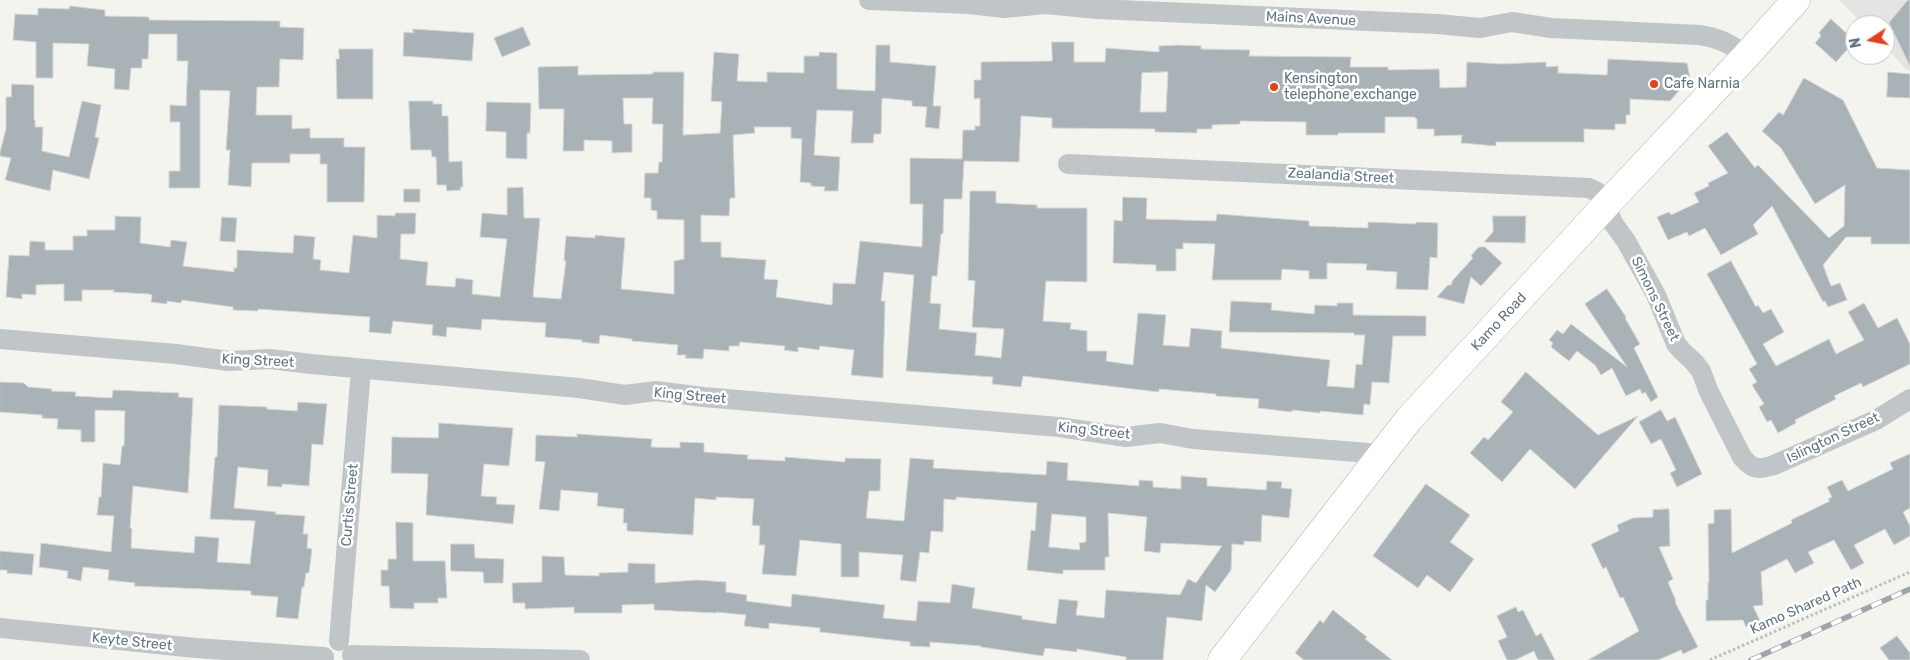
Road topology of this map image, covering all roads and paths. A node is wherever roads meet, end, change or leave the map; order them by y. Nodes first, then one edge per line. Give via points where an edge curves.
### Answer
1 (869, 0) edge
2 (1796, 0) edge
3 (1746, 56) junction
4 (1068, 164) dead end
5 (1606, 205) junction
6 (0, 339) edge
7 (361, 369) junction
8 (1910, 399) edge
9 (1381, 454) junction
10 (1754, 467) joint
11 (1910, 572) edge
12 (0, 628) edge
13 (347, 652) edge
14 (325, 658) edge
15 (580, 660) edge
16 (1222, 660) edge
17 (1710, 660) edge

1 - 3 street, Mains Avenue via 1004,8 1046,4 1468,28 1512,22 1551,28 1700,35 1731,44
2 - 3 main road, Kamo Road
3 - 5 main road, Kamo Road
4 - 5 street, Zealandia Street via 1583,187 1597,192
5 - 9 main road, Kamo Road via 1409,419
5 - 10 street, Simons Street via 1613,223 1656,295 1676,344 1694,362 1742,457
6 - 7 street, King Street via 229,361 270,359
7 - 9 street, King Street via 625,395 664,391 1059,427 1126,437 1160,433 1194,439
7 - 13 street, Curtis Street
8 - 10 street, Islington Street via 1876,420 1780,462 1761,469
9 - 16 main road, Kamo Road
11 - 17 path, Kamo Shared Path
12 - 14 street, Keyte Street
13 - 14 street via 330,644 326,647
13 - 15 street

